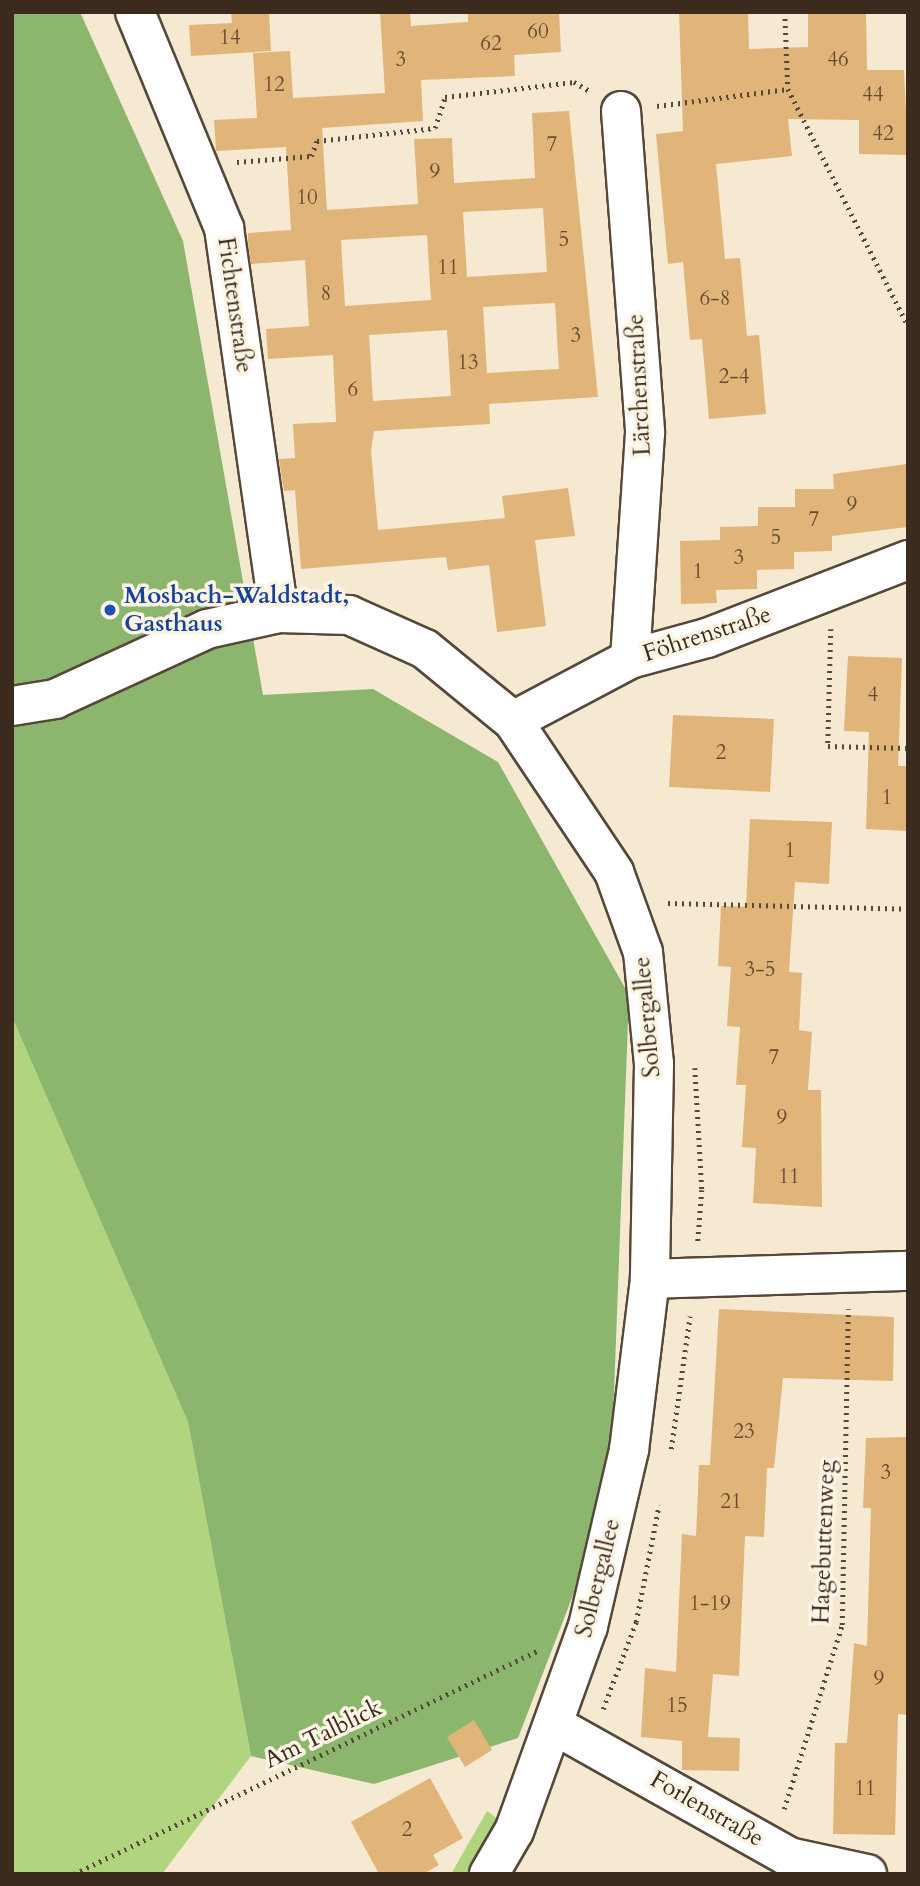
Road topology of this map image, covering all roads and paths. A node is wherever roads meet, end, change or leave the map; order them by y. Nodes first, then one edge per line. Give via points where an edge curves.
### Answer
1 (135, 12) edge
2 (785, 12) edge
3 (788, 89) junction
4 (621, 111) junction
5 (199, 166) junction
6 (908, 327) edge
7 (908, 561) edge
8 (832, 590) junction
9 (279, 613) junction
10 (630, 659) junction
11 (12, 706) edge
12 (513, 721) junction
13 (908, 748) edge
14 (668, 902) dead end
15 (908, 909) edge
16 (848, 1270) junction
17 (908, 1271) edge
18 (650, 1279) junction
19 (588, 1626) junction
20 (554, 1724) junction
21 (772, 1847) junction
22 (74, 1874) edge
23 (489, 1874) edge
24 (867, 1874) edge

1 - 5 street, Fichtenstraße
2 - 3 path
3 - 4 path
3 - 6 path
4 - 5 path via 574,82 445,97 435,128 317,141 311,156
4 - 10 street, Lärchenstraße via 645,433
5 - 9 street, Fichtenstraße via 224,228
7 - 8 street, Föhrenstraße
8 - 10 street, Föhrenstraße via 707,638
8 - 13 path via 828,746
9 - 11 street, Solbergallee via 207,629 55,699
9 - 12 street, Solbergallee via 349,615 425,649
10 - 12 street, Föhrenstraße
12 - 18 street, Solbergallee via 614,872 643,952 654,1064
14 - 15 path
16 - 17 street
16 - 18 street
16 - 21 path, Hagebuttenweg via 842,1625
18 - 19 street, Solbergallee via 629,1450
19 - 20 street, Solbergallee
19 - 22 path, Am Talblick
20 - 21 street, Forlenstraße
20 - 23 street, Solbergallee via 514,1831
21 - 24 street, Forlenstraße via 789,1857

